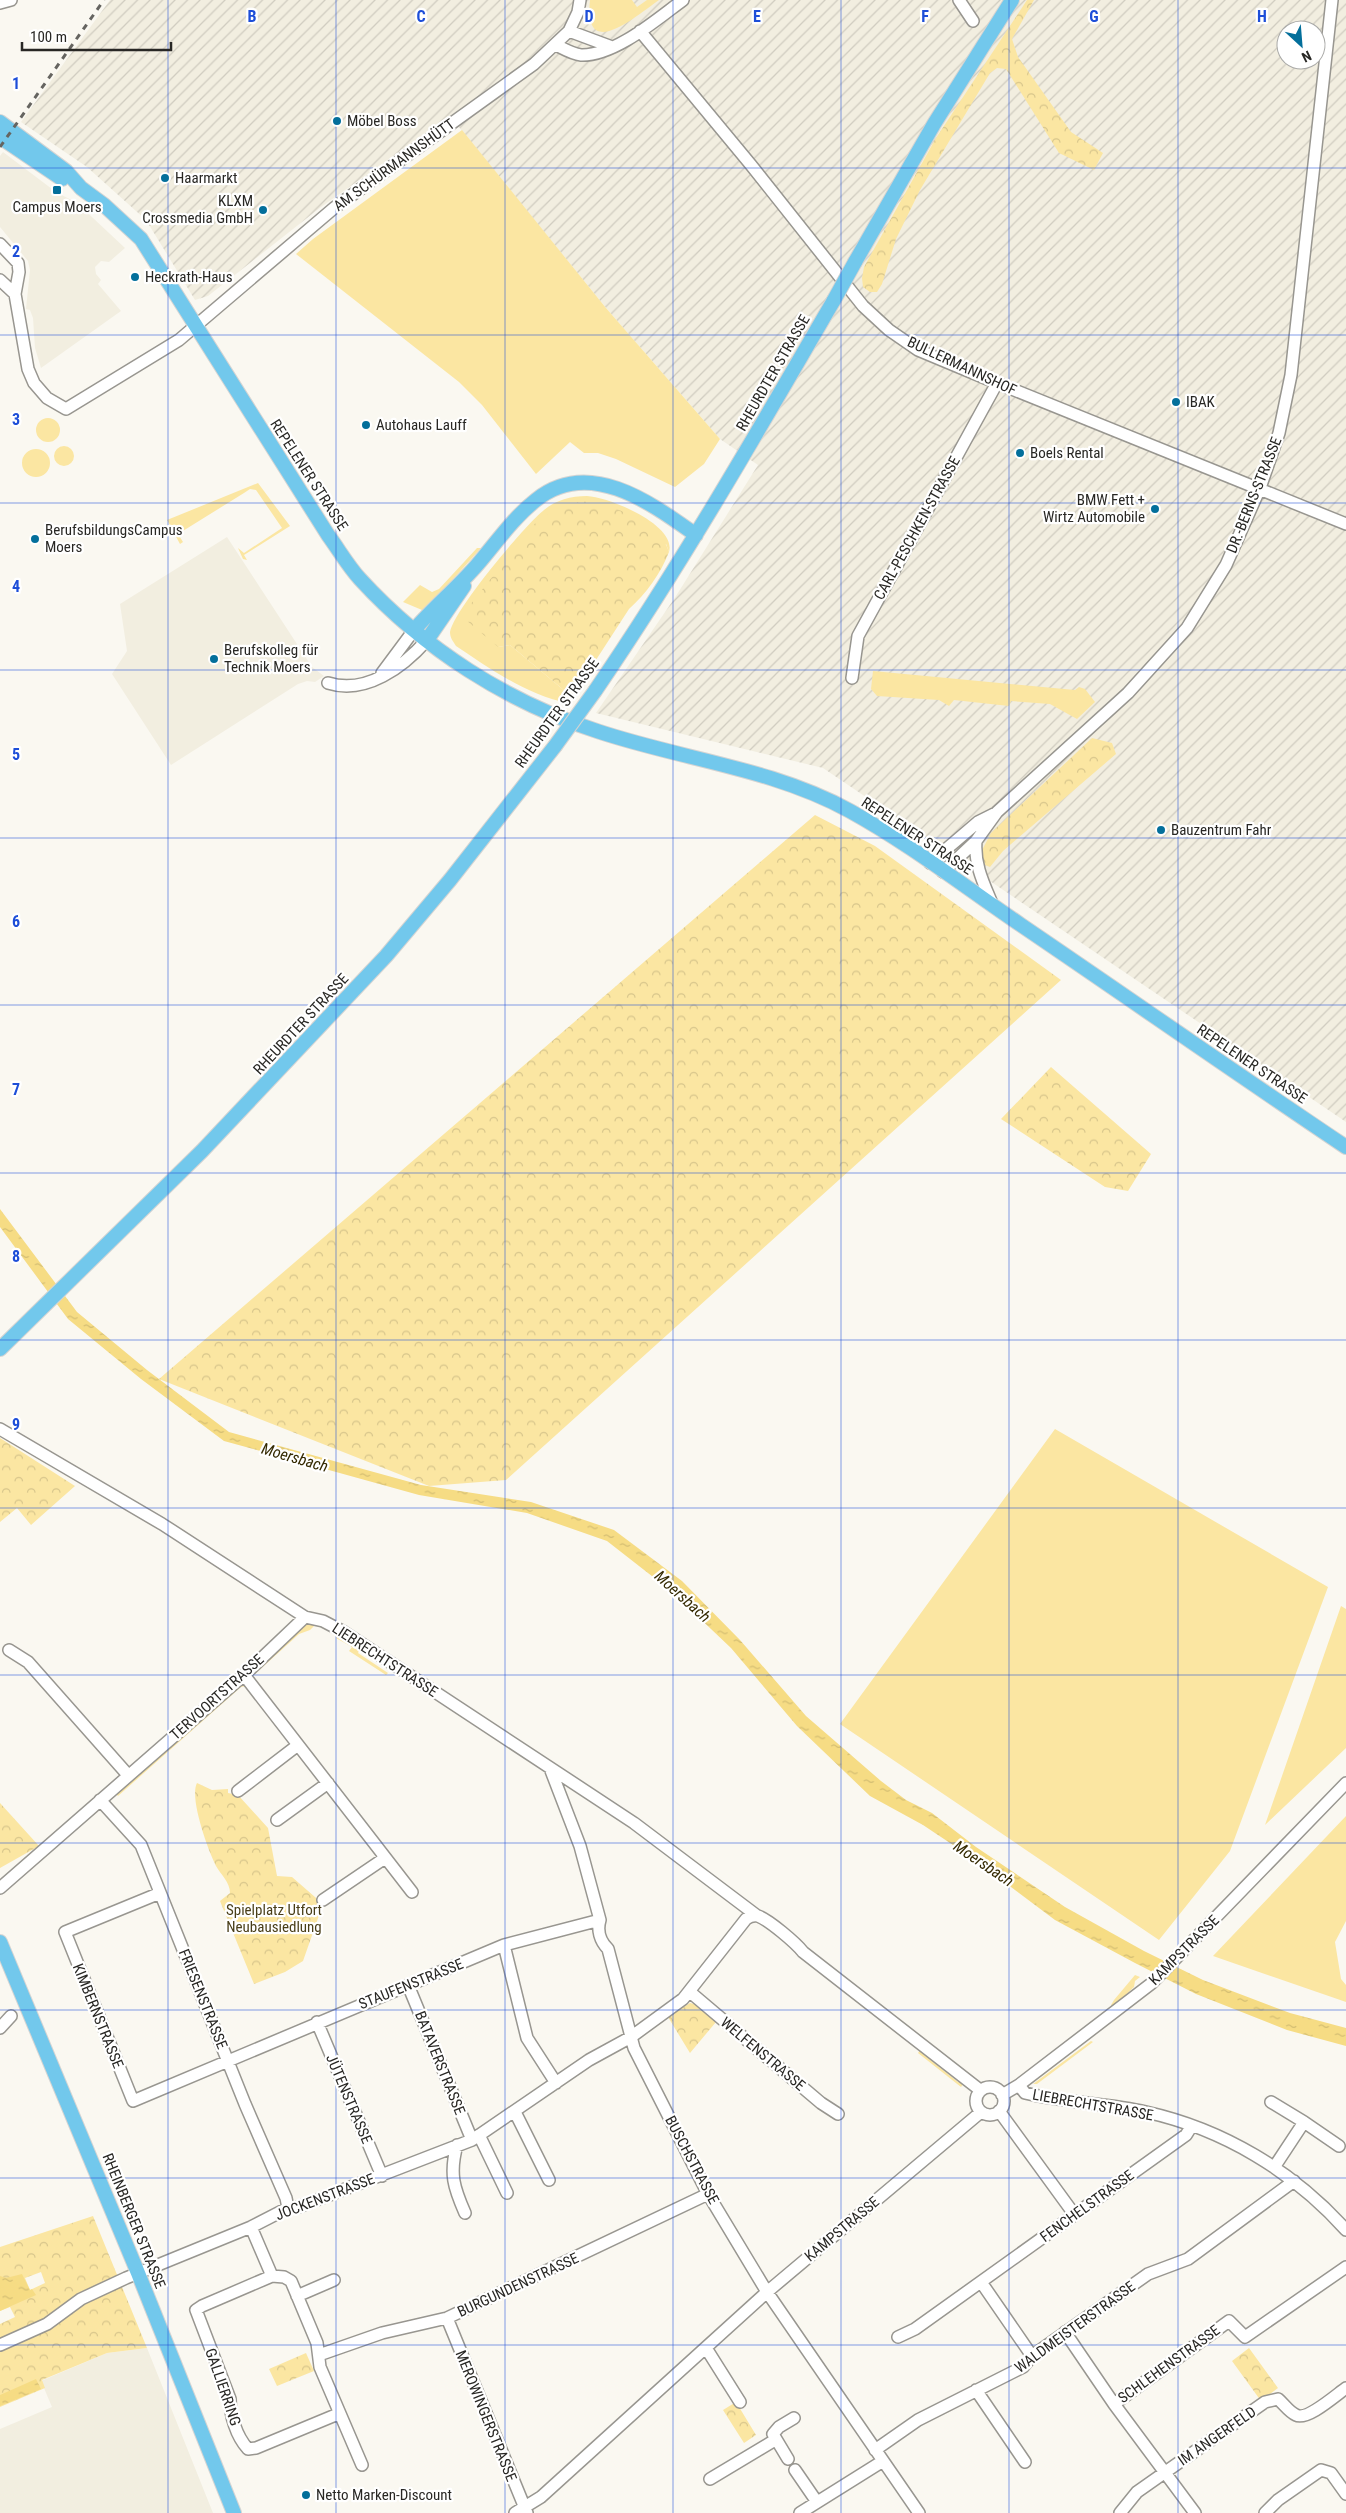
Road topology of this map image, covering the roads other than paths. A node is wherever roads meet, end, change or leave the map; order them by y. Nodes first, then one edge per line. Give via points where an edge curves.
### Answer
1 (12, 0) edge
2 (580, 0) edge
3 (683, 0) edge
4 (959, 0) edge
5 (1012, 0) edge
6 (1332, 0) edge
7 (0, 3) edge
8 (973, 21) dead end
9 (569, 31) junction
10 (640, 31) junction
11 (556, 45) junction
12 (612, 47) junction
13 (0, 122) edge
14 (0, 137) edge
15 (81, 188) junction
16 (0, 244) edge
17 (0, 280) edge
18 (15, 294) junction
19 (195, 324) junction
20 (997, 384) junction
21 (1260, 488) junction
22 (1346, 524) edge
23 (696, 535) junction
24 (476, 566) junction
25 (414, 630) junction
26 (428, 640) junction
27 (380, 676) junction
28 (852, 678) dead end
29 (328, 683) dead end
30 (997, 812) junction
31 (976, 841) junction
32 (930, 863) junction
33 (943, 872) junction
34 (993, 906) junction
35 (1346, 1147) edge
36 (0, 1349) edge
37 (0, 1429) edge
38 (305, 1617) junction
39 (9, 1650) dead end
40 (244, 1674) junction
41 (298, 1745) junction
42 (550, 1768) junction
43 (128, 1775) junction
44 (1346, 1783) edge
45 (328, 1784) junction
46 (238, 1791) dead end
47 (100, 1800) junction
48 (277, 1820) dead end
49 (384, 1858) junction
50 (0, 1888) edge
51 (412, 1892) dead end
52 (160, 1893) junction
53 (323, 1900) dead end
54 (753, 1916) junction
55 (600, 1920) junction
56 (0, 1942) edge
57 (504, 1945) junction
58 (408, 1985) junction
59 (690, 1992) junction
60 (11, 2016) dead end
61 (317, 2022) junction
62 (0, 2028) edge
63 (631, 2037) junction
64 (228, 2061) junction
65 (556, 2083) junction
66 (1019, 2085) junction
67 (980, 2090) junction
68 (1002, 2094) junction
69 (1271, 2102) dead end
70 (1000, 2111) junction
71 (515, 2112) junction
72 (981, 2112) junction
73 (838, 2114) dead end
74 (1304, 2122) junction
75 (1191, 2127) junction
76 (476, 2138) junction
77 (457, 2145) junction
78 (1339, 2146) dead end
79 (1275, 2166) junction
80 (382, 2176) junction
81 (549, 2180) dead end
82 (1294, 2181) junction
83 (508, 2193) dead end
84 (708, 2194) junction
85 (288, 2208) junction
86 (465, 2213) dead end
87 (1074, 2214) junction
88 (250, 2227) junction
89 (1346, 2230) edge
90 (1346, 2267) edge
91 (138, 2273) junction
92 (272, 2276) junction
93 (334, 2280) dead end
94 (981, 2282) junction
95 (767, 2292) junction
96 (297, 2296) junction
97 (447, 2318) junction
98 (1065, 2332) junction
99 (898, 2337) dead end
100 (0, 2345) edge
101 (706, 2348) junction
102 (320, 2355) junction
103 (1032, 2356) junction
104 (1346, 2388) edge
105 (976, 2390) junction
106 (740, 2402) dead end
107 (1114, 2404) junction
108 (338, 2414) junction
109 (794, 2418) dead end
110 (775, 2440) junction
111 (875, 2450) junction
112 (788, 2459) dead end
113 (882, 2461) junction
114 (1025, 2462) dead end
115 (362, 2466) dead end
116 (795, 2470) dead end
117 (1166, 2473) junction
118 (710, 2479) dead end
119 (1346, 2494) edge
120 (817, 2502) junction
121 (522, 2512) edge
122 (234, 2513) edge
123 (800, 2513) edge
124 (918, 2513) edge
125 (1120, 2513) edge
126 (1194, 2513) edge
127 (1265, 2513) edge

1 - 7 street
2 - 9 street, AM SCHÜRMANNSHÜTT
3 - 10 street
4 - 8 street
5 - 23 main road, RHEURDTER STRASSE, bridge via 934,124
6 - 21 street, DR.-BERNS-STRASSE via 1291,375 1279,433
9 - 11 street, AM SCHÜRMANNSHÜTT
9 - 12 street
10 - 12 street
10 - 20 street, BULLERMANNSHOF via 863,306 918,350
11 - 12 street via 580,55 595,54
11 - 19 street, AM SCHÜRMANNSHÜTT via 334,208
13 - 15 main road, REPELENER STRASSE via 66,171
14 - 15 main road, REPELENER STRASSE via 60,178
15 - 19 main road, REPELENER STRASSE via 111,210 141,239
16 - 18 street via 18,263
17 - 18 street
18 - 19 street via 28,369 34,383 47,398 66,410 179,340
19 - 25 main road, REPELENER STRASSE via 328,535 358,576
20 - 21 street, BULLERMANNSHOF
20 - 28 street, CARL-PESCHKEN-STRASSE via 858,636
21 - 22 street, BULLERMANNSHOF
21 - 30 street, DR.-BERNS-STRASSE via 1226,565 1187,628 1128,693
23 - 24 main road via 650,502 609,486 579,482 564,485 537,499
23 - 36 main road, RHEURDTER STRASSE, bridge via 646,617 555,746 386,956 202,1151
24 - 25 main road
24 - 26 main road
25 - 26 main road, REPELENER STRASSE
25 - 27 street
26 - 27 street
26 - 32 main road, REPELENER STRASSE via 481,679 544,712 598,732 731,766 806,791 851,812
27 - 29 street via 349,687
30 - 31 street, DR.-BERNS-STRASSE
30 - 32 street, DR.-BERNS-STRASSE via 978,822
31 - 33 street, DR.-BERNS-STRASSE
31 - 34 street via 978,871
32 - 33 main road, REPELENER STRASSE
33 - 34 main road, REPELENER STRASSE
34 - 35 main road, REPELENER STRASSE
37 - 38 street, LIEBRECHTSTRASSE via 162,1524
38 - 40 street, TERVOORTSTRASSE
38 - 42 street, LIEBRECHTSTRASSE via 323,1621 344,1632
39 - 43 street via 28,1662
40 - 41 street
40 - 43 street, TERVOORTSTRASSE
41 - 45 street
41 - 46 street
42 - 54 street, LIEBRECHTSTRASSE via 634,1823
42 - 55 street, BUSCHSTRASSE via 580,1846
43 - 47 street, TERVOORTSTRASSE
44 - 66 street, KAMPSTRASSE via 1152,1983
45 - 48 street
45 - 49 street
47 - 50 street, TERVOORTSTRASSE
47 - 52 street, FRIESENSTRASSE via 141,1845
49 - 51 street
49 - 53 street
52 - 64 street, FRIESENSTRASSE
52 - 64 street, KIMBERNSTRASSE via 65,1932 106,2037 133,2101
54 - 59 street, JOCKENSTRASSE via 746,1919
54 - 67 street, LIEBRECHTSTRASSE via 798,1945
55 - 57 street, STAUFENSTRASSE
55 - 63 street, BUSCHSTRASSE via 598,1928 608,1949
56 - 91 main road, RHEINBERGER STRASSE
57 - 58 street, STAUFENSTRASSE
57 - 65 street via 527,2038
58 - 61 street, STAUFENSTRASSE
58 - 76 street, BATAVERSTRASSE
59 - 63 street, JOCKENSTRASSE
59 - 73 street, WELFENSTRASSE
60 - 62 street
61 - 64 street, STAUFENSTRASSE
61 - 80 street, JÜTENSTRASSE
63 - 65 street, JOCKENSTRASSE
63 - 84 street, BUSCHSTRASSE
64 - 85 street, FRIESENSTRASSE
65 - 71 street, JOCKENSTRASSE
66 - 68 street, KAMPSTRASSE
66 - 75 street, LIEBRECHTSTRASSE via 1025,2093 1032,2095 1147,2112
67 - 68 street via 994,2087
67 - 72 street via 975,2104
68 - 70 street via 1004,2102
69 - 74 street
70 - 72 street via 991,2115
70 - 87 street
71 - 76 street, JOCKENSTRASSE
71 - 81 street
72 - 95 street, KAMPSTRASSE
74 - 78 street
74 - 79 street
75 - 79 street, LIEBRECHTSTRASSE via 1230,2140
75 - 87 street, FENCHELSTRASSE via 1186,2135
76 - 77 street, JOCKENSTRASSE
76 - 83 street
77 - 80 street, JOCKENSTRASSE
77 - 86 street via 453,2185
79 - 82 street, LIEBRECHTSTRASSE
80 - 85 street, JOCKENSTRASSE via 296,2208
82 - 89 street, LIEBRECHTSTRASSE
82 - 98 street, WALDMEISTERSTRASSE via 1188,2259 1148,2274
84 - 95 street, BUSCHSTRASSE
84 - 97 street, BURGUNDENSTRASSE
85 - 88 street, JOCKENSTRASSE
87 - 94 street, FENCHELSTRASSE
88 - 91 street, JOCKENSTRASSE
88 - 92 street
90 - 107 street, SCHLEHENSTRASSE via 1246,2337 1229,2321
91 - 100 street, JOCKENSTRASSE via 87,2296 64,2309 47,2324
91 - 122 main road, RHEINBERGER STRASSE
92 - 96 street via 291,2281
92 - 108 street, GALLIERRING via 196,2310 230,2399 230,2412 243,2444 248,2449 256,2448
93 - 96 street
94 - 99 street, FENCHELSTRASSE via 915,2329
94 - 103 street
95 - 101 street, KAMPSTRASSE
95 - 111 street, BUSCHSTRASSE
96 - 102 street
97 - 102 street, BURGUNDENSTRASSE via 382,2333
97 - 121 street, MEROWINGERSTRASSE
98 - 103 street, WALDMEISTERSTRASSE
98 - 107 street
101 - 106 street
101 - 121 street, KAMPSTRASSE
102 - 108 street via 320,2368
103 - 105 street, WALDMEISTERSTRASSE via 1023,2367
104 - 117 street, IM ANGERFELD via 1301,2417 1294,2415 1278,2399 1265,2402
105 - 111 street, WALDMEISTERSTRASSE via 918,2420
105 - 114 street
107 - 117 street
108 - 115 street
109 - 110 street via 779,2427 773,2434
110 - 112 street
110 - 118 street
111 - 113 street, BUSCHSTRASSE
113 - 120 street
113 - 124 street, BUSCHSTRASSE
116 - 120 street
117 - 125 street, IM ANGERFELD via 1137,2492
117 - 126 street
119 - 127 street via 1331,2473 1321,2470
120 - 123 street

